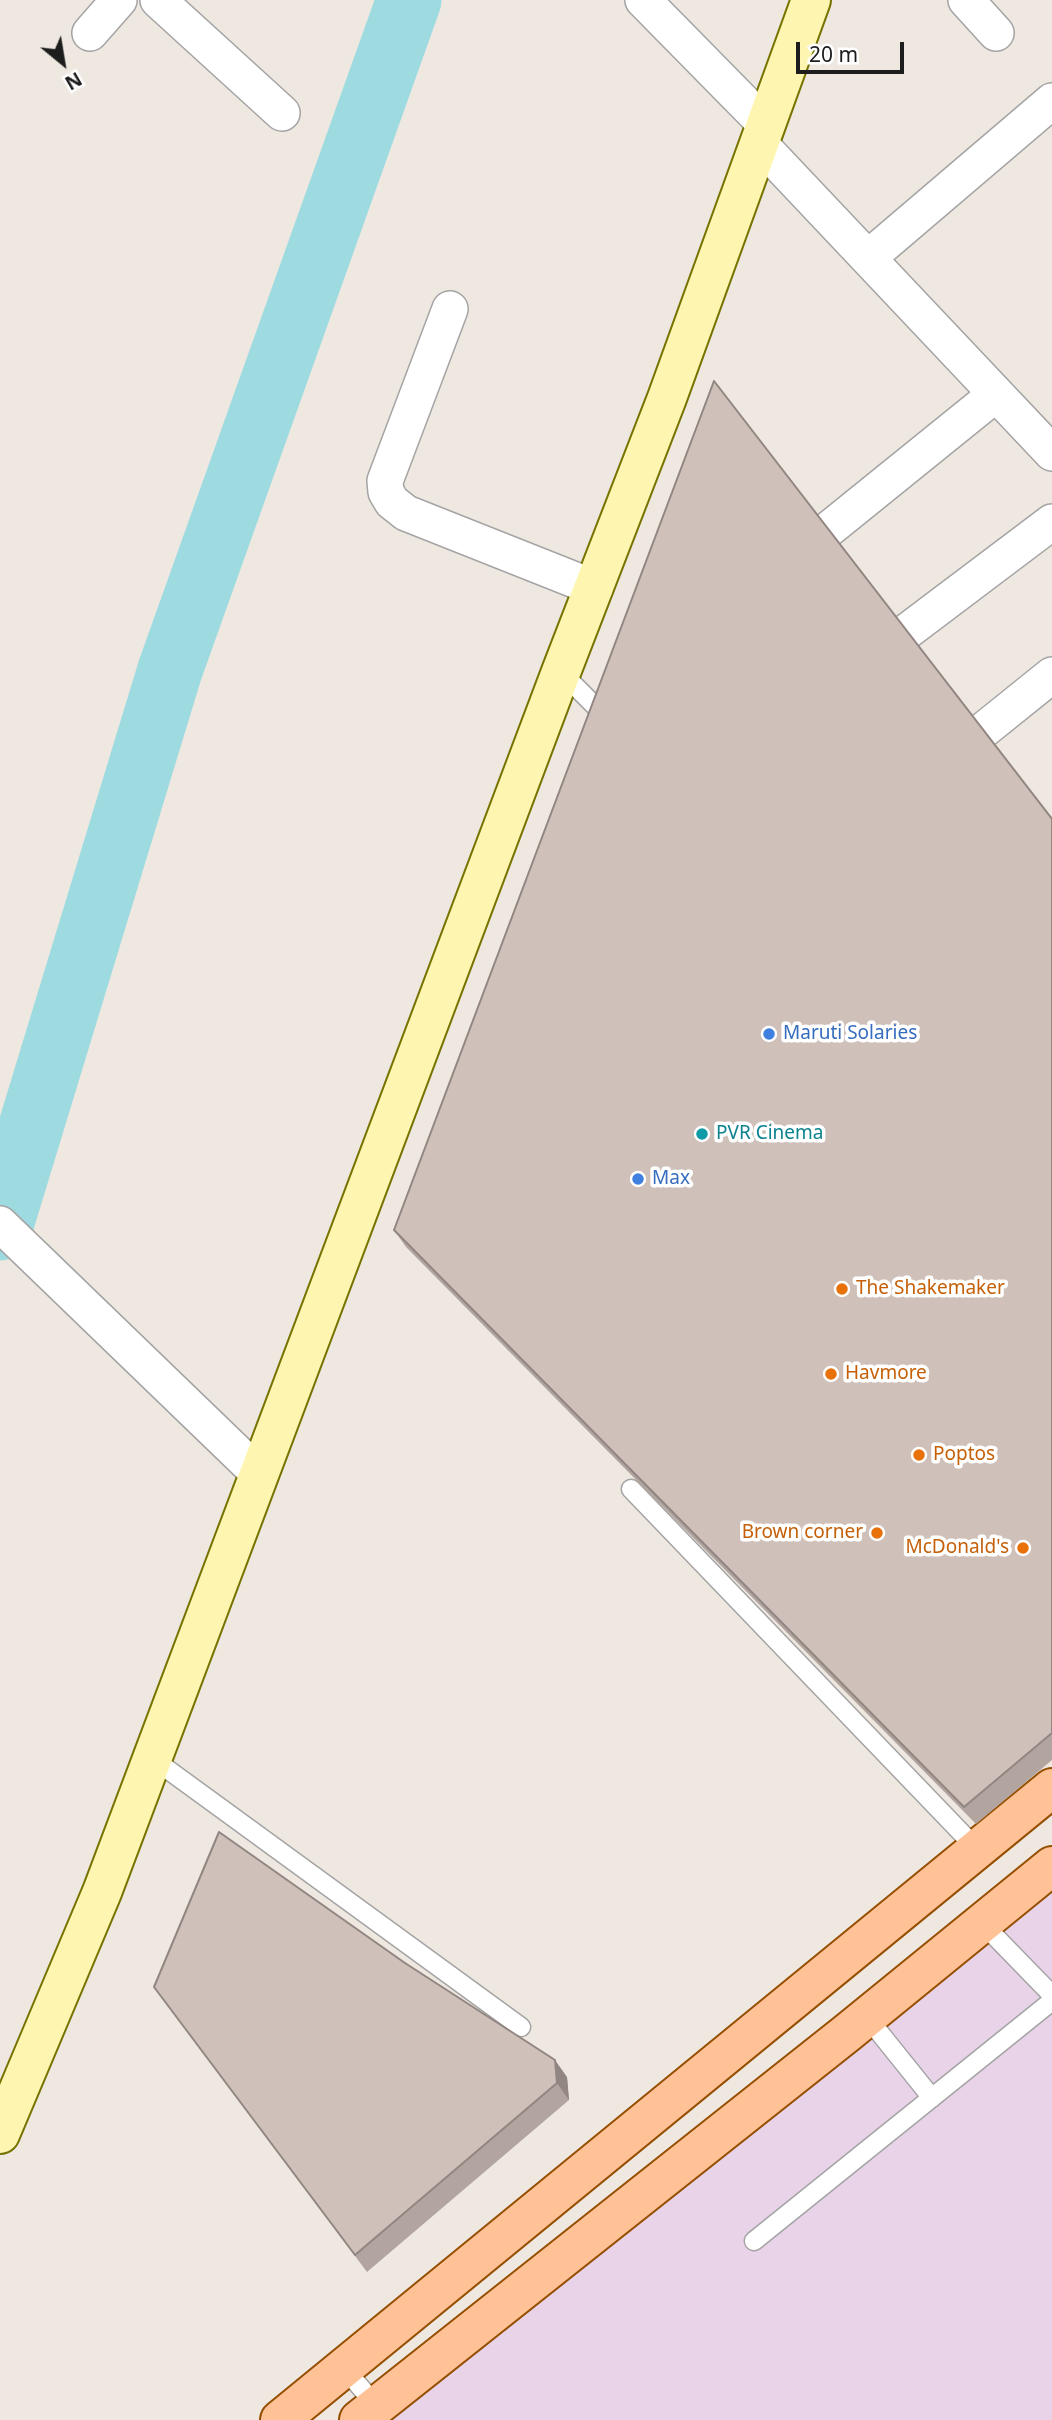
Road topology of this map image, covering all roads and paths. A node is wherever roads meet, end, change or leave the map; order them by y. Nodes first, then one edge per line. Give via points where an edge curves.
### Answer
1 (119, 0) edge
2 (158, 0) edge
3 (643, 0) edge
4 (811, 0) edge
5 (966, 0) edge
6 (90, 33) dead end
7 (996, 33) dead end
8 (1052, 101) edge
9 (282, 113) dead end
10 (762, 134) junction
11 (867, 258) junction
12 (450, 309) dead end
13 (996, 394) junction
14 (1052, 453) edge
15 (1052, 523) edge
16 (803, 550) edge
17 (595, 588) junction
18 (881, 651) edge
19 (561, 672) junction
20 (1052, 675) edge
21 (619, 731) edge
22 (965, 745) edge
23 (10, 1234) edge
24 (259, 1474) junction
25 (631, 1489) edge
26 (152, 1758) junction
27 (1052, 1788) edge
28 (977, 1849) junction
29 (1052, 1866) edge
30 (982, 1923) junction
31 (1052, 1995) edge
32 (1052, 2001) edge
33 (867, 2017) junction
34 (521, 2027) dead end
35 (932, 2098) junction
36 (0, 2134) edge
37 (754, 2241) dead end
38 (344, 2368) junction
39 (375, 2415) edge
40 (280, 2420) edge

1 - 6 street
2 - 9 street
3 - 10 street
4 - 10 street
5 - 7 street
8 - 11 street
10 - 11 street
10 - 17 street
11 - 13 street
12 - 17 street via 385,481 386,492 406,513
13 - 14 street
13 - 16 street
15 - 18 street
17 - 19 street
19 - 21 lane
19 - 24 street
20 - 22 street
23 - 24 street
24 - 26 street
25 - 28 lane
26 - 34 lane
26 - 36 street via 102,1892
27 - 28 main road
28 - 38 main road
29 - 30 main road
30 - 31 lane
30 - 33 main road
32 - 35 lane
33 - 35 lane
33 - 39 main road
35 - 37 lane
38 - 39 lane
38 - 40 main road

